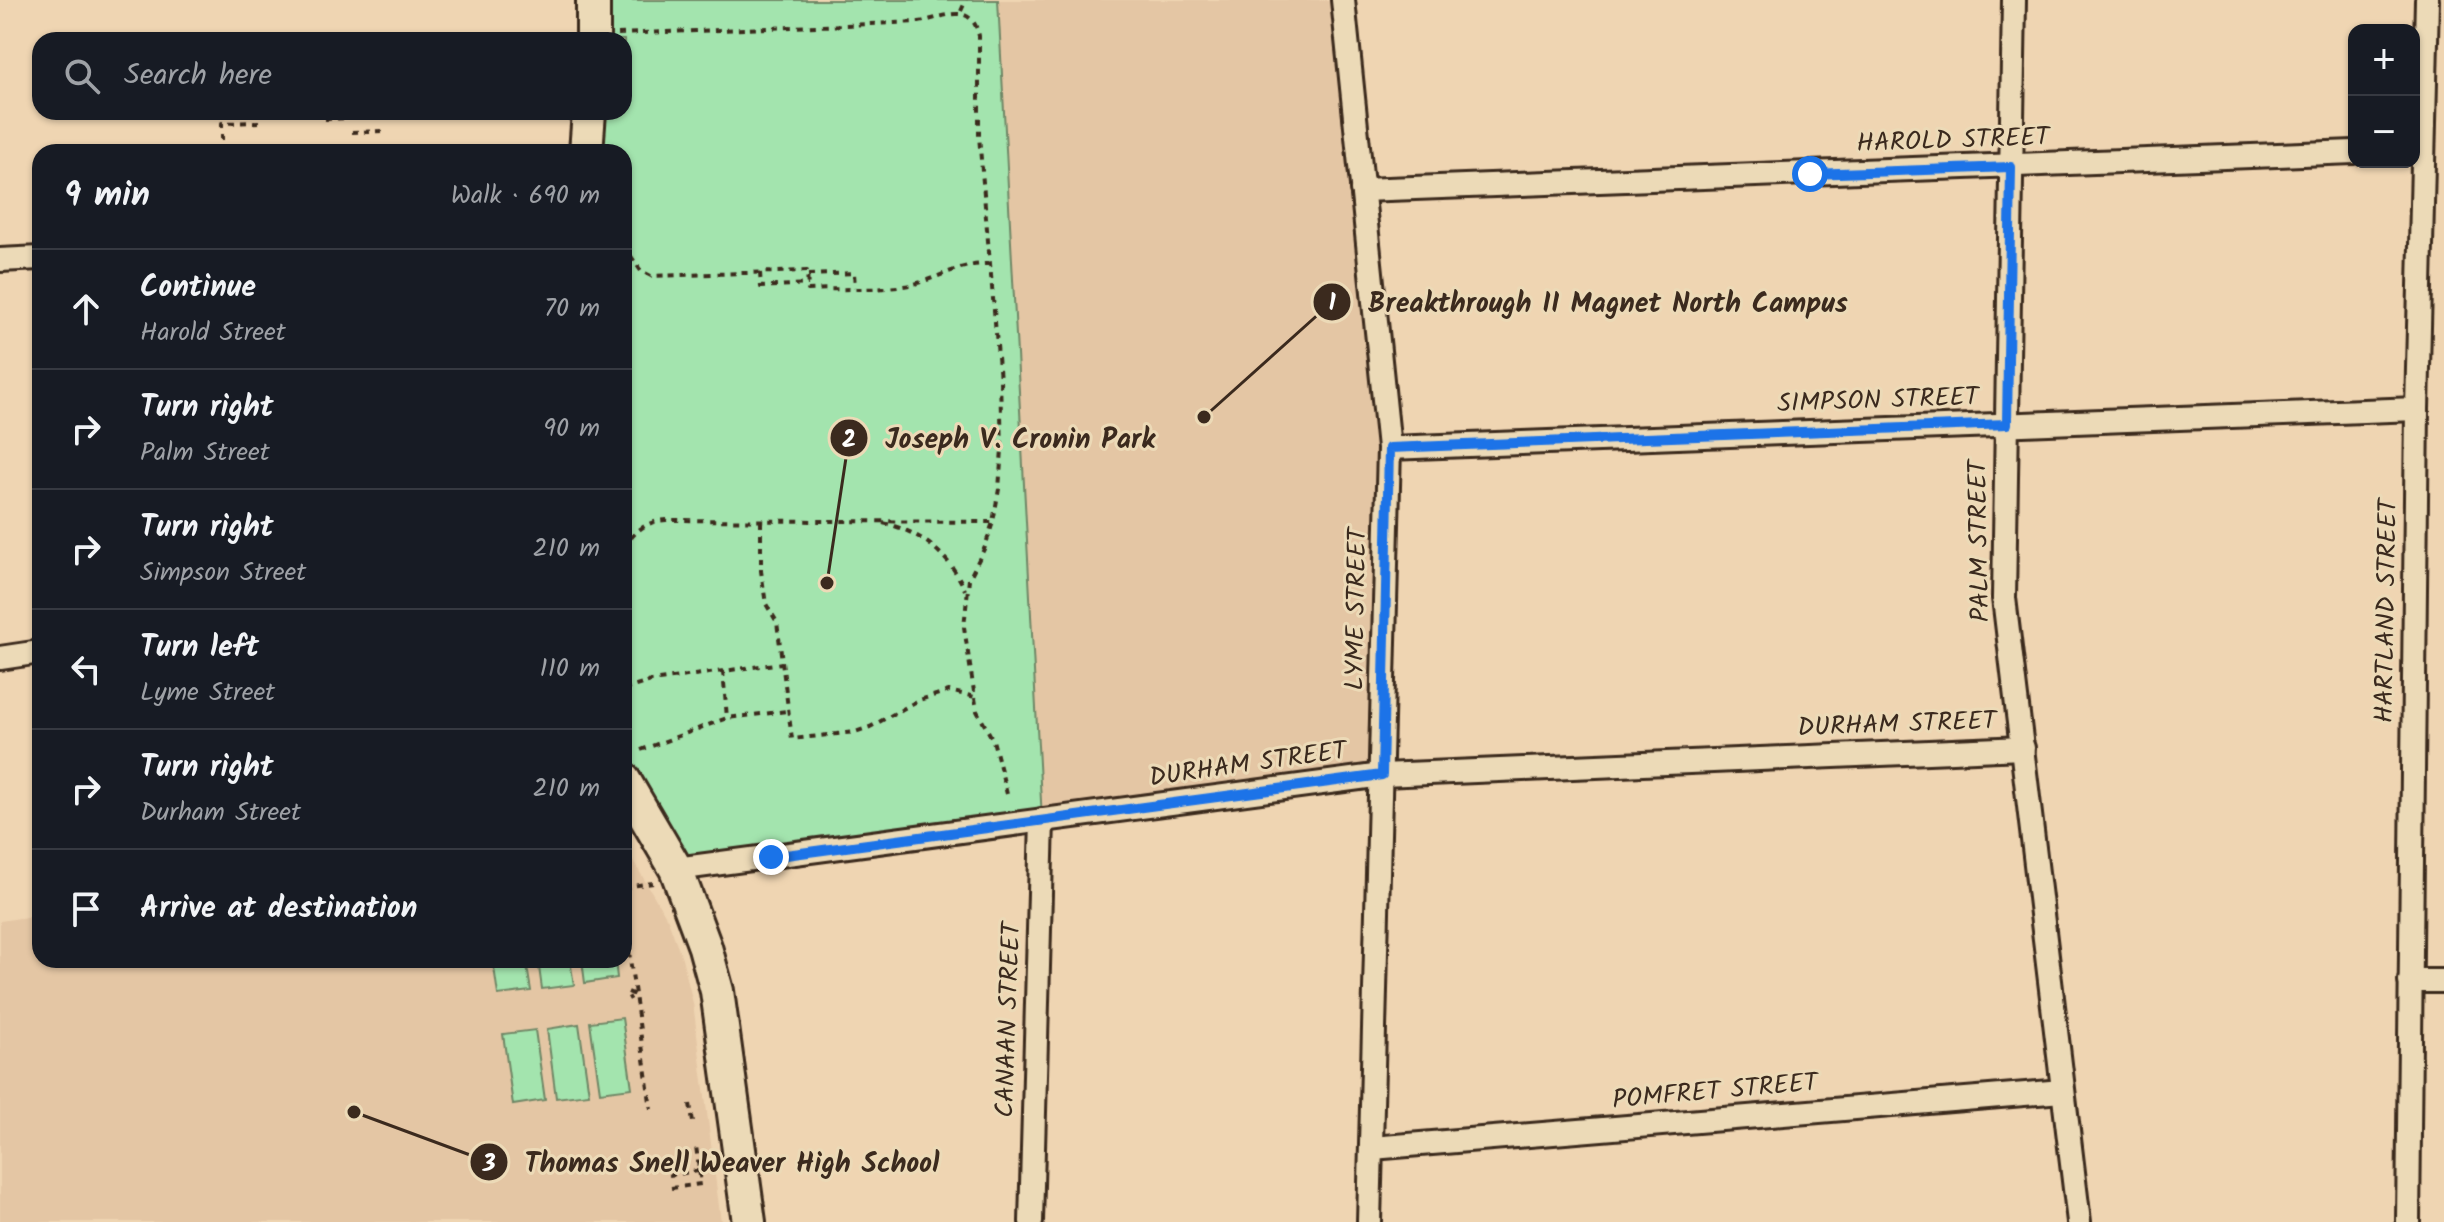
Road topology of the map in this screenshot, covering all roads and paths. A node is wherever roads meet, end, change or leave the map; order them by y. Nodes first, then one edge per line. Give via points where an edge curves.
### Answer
1 (593, 0) edge
2 (966, 0) edge
3 (1343, 0) edge
4 (2014, 0) edge
5 (2427, 0) edge
6 (961, 11) junction
7 (604, 32) edge
8 (632, 36) edge
9 (588, 120) edge
10 (261, 122) dead end
11 (385, 131) dead end
12 (352, 132) dead end
13 (222, 144) edge
14 (587, 144) edge
15 (2427, 150) edge
16 (2348, 152) edge
17 (2011, 167) junction
18 (1362, 190) junction
19 (32, 258) edge
20 (632, 258) edge
21 (0, 260) edge
22 (989, 264) junction
23 (760, 273) junction
24 (808, 275) junction
25 (808, 284) junction
26 (855, 287) junction
27 (2417, 409) junction
28 (2007, 424) junction
29 (1389, 448) junction
30 (761, 521) junction
31 (867, 521) junction
32 (993, 522) junction
33 (632, 537) edge
34 (966, 593) junction
35 (32, 653) edge
36 (0, 658) edge
37 (782, 663) junction
38 (723, 671) junction
39 (632, 687) edge
40 (975, 697) junction
41 (788, 711) junction
42 (727, 718) junction
43 (2023, 748) junction
44 (641, 750) dead end
45 (1382, 775) junction
46 (632, 798) edge
47 (1008, 798) dead end
48 (1042, 820) junction
49 (666, 876) junction
50 (632, 885) edge
51 (631, 968) edge
52 (2410, 981) junction
53 (2444, 981) edge
54 (628, 992) dead end
55 (635, 995) junction
56 (628, 999) dead end
57 (2062, 1091) junction
58 (690, 1104) dead end
59 (651, 1109) dead end
60 (693, 1122) dead end
61 (696, 1146) dead end
62 (1372, 1148) junction
63 (699, 1171) junction
64 (669, 1175) dead end
65 (671, 1188) dead end
66 (749, 1222) edge
67 (1031, 1222) edge
68 (1369, 1222) edge
69 (2079, 1222) edge
70 (2408, 1222) edge

1 - 7 main road
2 - 6 path
3 - 18 street, LYME STREET
4 - 17 street, PALM STREET
5 - 15 street, HARTLAND STREET
6 - 8 path via 924,21
6 - 22 path via 975,22 979,36 979,136
9 - 14 main road
10 - 13 path via 222,123
11 - 12 path
15 - 27 street, HARTLAND STREET
16 - 17 street, HAROLD STREET
17 - 18 street, HAROLD STREET
17 - 28 street, PALM STREET
18 - 29 street, LYME STREET
19 - 21 street
20 - 23 path via 651,276
22 - 26 path via 964,265 913,284
22 - 32 path via 1002,415
23 - 24 path
23 - 25 path via 761,287
24 - 25 path
24 - 26 path via 854,273
25 - 26 path via 808,290
27 - 28 street, SIMPSON STREET
27 - 52 street, HARTLAND STREET
28 - 29 street, SIMPSON STREET
28 - 43 street, PALM STREET via 2004,598
29 - 45 street, LYME STREET
30 - 31 path
30 - 33 path via 658,521
30 - 37 path via 761,571 766,604 777,622
31 - 32 path
31 - 34 path via 897,527 929,544 953,567
32 - 34 path
34 - 40 path via 966,651
35 - 36 street
37 - 38 path
37 - 41 path
38 - 39 path
38 - 42 path
40 - 41 path via 949,691 855,732 792,739
40 - 47 path
41 - 42 path
42 - 44 path
43 - 45 street, DURHAM STREET
43 - 57 street, PALM STREET
45 - 48 street, DURHAM STREET
45 - 62 street, LYME STREET
46 - 49 main road
48 - 49 street, DURHAM STREET
48 - 67 street, CANAAN STREET
49 - 50 path
49 - 66 main road via 705,947 717,991
51 - 55 path
52 - 53 street
52 - 70 street, HARTLAND STREET
54 - 55 path
55 - 56 path
55 - 59 path
57 - 62 street, POMFRET STREET
57 - 69 street, PALM STREET
58 - 60 path
61 - 63 path
62 - 68 street, LYME STREET
63 - 64 path
63 - 65 path via 701,1184

